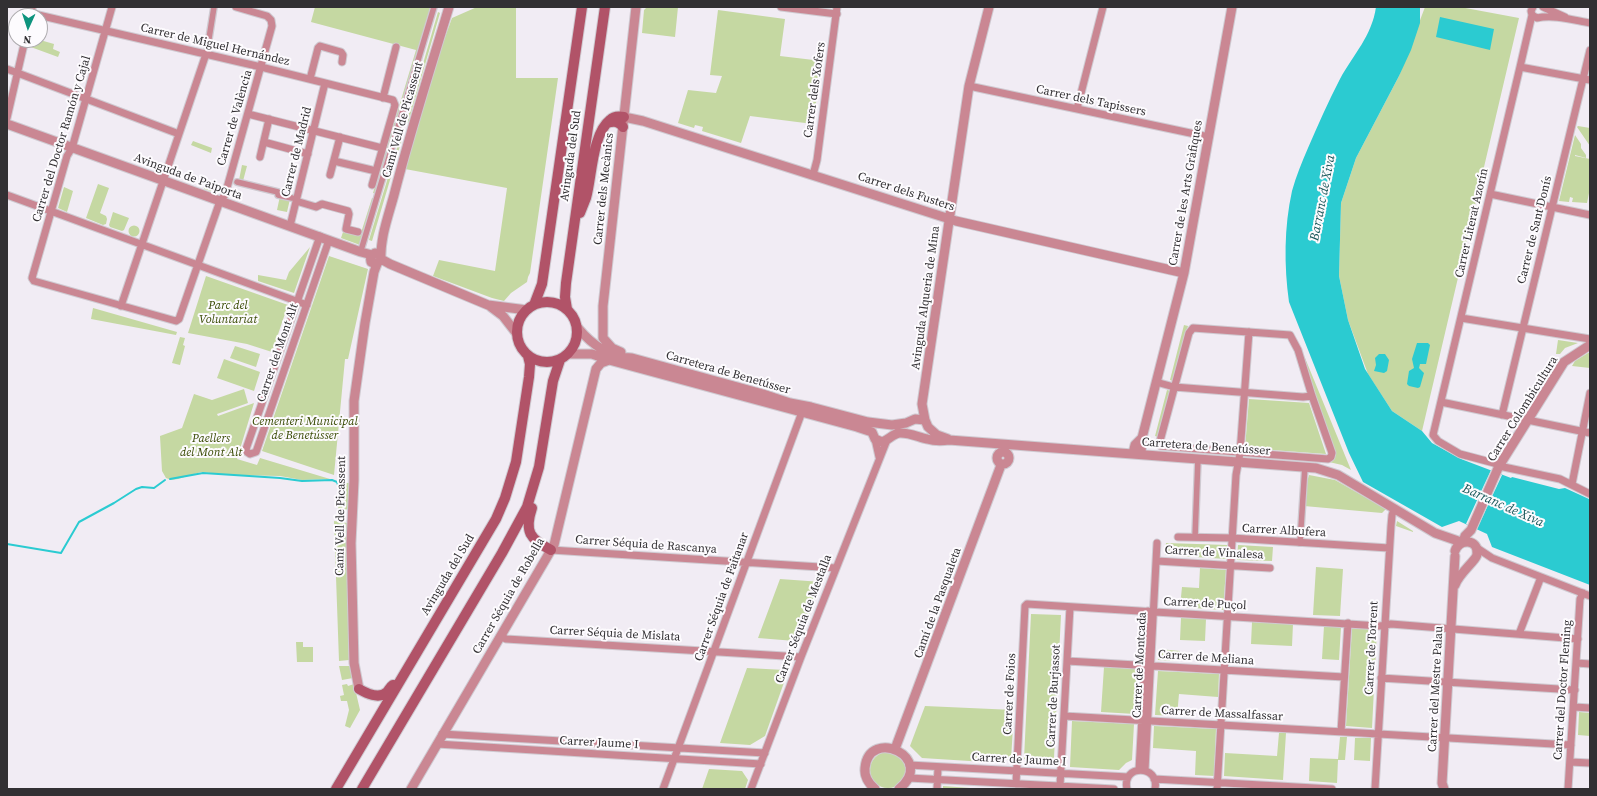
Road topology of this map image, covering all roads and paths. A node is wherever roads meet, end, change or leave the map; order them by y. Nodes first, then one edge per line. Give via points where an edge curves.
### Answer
1 (112, 7) edge
2 (214, 7) edge
3 (236, 7) edge
4 (434, 7) edge
5 (449, 7) edge
6 (582, 7) edge
7 (605, 7) edge
8 (636, 7) edge
9 (781, 7) edge
10 (989, 7) edge
11 (1103, 7) edge
12 (1232, 7) edge
13 (1533, 7) edge
14 (1542, 7) edge
15 (837, 10) edge
16 (1532, 15) junction
17 (48, 16) edge
18 (1542, 16) junction
19 (1567, 18) junction
20 (1590, 23) edge
21 (106, 31) junction
22 (396, 47) dead end
23 (23, 48) edge
24 (1590, 50) edge
25 (206, 53) junction
26 (342, 62) dead end
27 (261, 67) junction
28 (1520, 67) junction
29 (7, 69) edge
30 (17, 73) junction
31 (310, 79) junction
32 (1586, 80) edge
33 (325, 83) junction
34 (969, 86) junction
35 (86, 98) junction
36 (383, 98) junction
37 (1077, 109) junction
38 (248, 114) junction
39 (7, 118) edge
40 (269, 119) junction
41 (624, 122) junction
42 (7, 124) edge
43 (313, 130) junction
44 (179, 134) junction
45 (340, 137) junction
46 (1209, 137) junction
47 (264, 142) junction
48 (72, 148) junction
49 (382, 148) junction
50 (308, 154) junction
51 (260, 157) dead end
52 (334, 161) junction
53 (376, 172) junction
54 (813, 175) junction
55 (330, 176) dead end
56 (163, 180) junction
57 (238, 182) dead end
58 (372, 185) dead end
59 (1490, 194) junction
60 (7, 195) edge
61 (294, 200) junction
62 (220, 201) junction
63 (1552, 207) junction
64 (51, 212) junction
65 (1590, 215) edge
66 (950, 219) junction
67 (290, 226) junction
68 (574, 228) junction
69 (358, 232) dead end
70 (320, 236) junction
71 (329, 240) junction
72 (141, 244) junction
73 (361, 250) junction
74 (376, 261) junction
75 (197, 264) junction
76 (1184, 273) junction
77 (297, 301) junction
78 (488, 304) junction
79 (307, 305) junction
80 (120, 306) junction
81 (530, 308) junction
82 (567, 310) junction
83 (1461, 318) junction
84 (578, 328) junction
85 (1523, 328) junction
86 (1249, 332) junction
87 (517, 334) junction
88 (1590, 339) edge
89 (1590, 345) edge
90 (569, 354) junction
91 (528, 356) junction
92 (632, 358) junction
93 (560, 360) junction
94 (609, 360) junction
95 (1156, 382) junction
96 (1174, 387) junction
97 (1244, 393) junction
98 (1590, 393) edge
99 (1312, 396) junction
100 (1441, 402) junction
101 (922, 404) junction
102 (802, 412) junction
103 (1502, 415) junction
104 (914, 419) junction
105 (1527, 420) junction
106 (880, 424) junction
107 (926, 424) junction
108 (1587, 432) edge
109 (873, 436) junction
110 (920, 436) junction
111 (887, 440) junction
112 (949, 440) junction
113 (1004, 448) junction
114 (1137, 454) junction
115 (879, 457) junction
116 (1239, 457) junction
117 (1198, 458) junction
118 (1305, 466) junction
119 (1498, 470) junction
120 (535, 482) junction
121 (1572, 484) junction
122 (1590, 494) edge
123 (1394, 509) junction
124 (1178, 537) dead end
125 (1194, 537) junction
126 (1444, 537) junction
127 (1232, 538) junction
128 (1300, 542) junction
129 (1158, 543) dead end
130 (1468, 544) junction
131 (1389, 548) junction
132 (551, 550) junction
133 (1455, 553) junction
134 (1492, 558) junction
135 (1157, 561) junction
136 (1473, 561) junction
137 (746, 562) junction
138 (1230, 566) junction
139 (836, 568) junction
140 (1270, 568) dead end
141 (1541, 577) junction
142 (1454, 590) junction
143 (1586, 595) edge
144 (1026, 606) joint
145 (1070, 607) junction
146 (1151, 612) junction
147 (1227, 616) junction
148 (1348, 624) junction
149 (1384, 625) junction
150 (1451, 628) junction
151 (1519, 634) junction
152 (500, 636) junction
153 (1578, 638) junction
154 (714, 651) junction
155 (801, 657) junction
156 (1067, 661) junction
157 (1576, 663) junction
158 (1590, 664) edge
159 (1148, 666) junction
160 (1224, 670) junction
161 (402, 677) junction
162 (1344, 677) junction
163 (1381, 678) junction
164 (1448, 682) junction
165 (359, 689) joint
166 (1575, 690) junction
167 (1574, 707) junction
168 (1590, 708) edge
169 (1064, 716) junction
170 (1144, 721) junction
171 (1221, 725) junction
172 (1341, 732) junction
173 (1378, 733) junction
174 (442, 734) junction
175 (1445, 737) junction
176 (437, 744) junction
177 (1571, 745) junction
178 (678, 748) junction
179 (895, 749) junction
180 (765, 753) junction
181 (674, 759) junction
182 (1570, 762) junction
183 (1590, 763) edge
184 (761, 764) junction
185 (909, 765) junction
186 (938, 767) junction
187 (1142, 770) junction
188 (1017, 771) junction
189 (1061, 774) junction
190 (1128, 777) junction
191 (909, 778) junction
192 (937, 779) junction
193 (1154, 779) junction
194 (1016, 784) junction
195 (1060, 786) junction
196 (1217, 786) edge
197 (336, 789) edge
198 (362, 789) edge
199 (411, 789) edge
200 (663, 789) edge
201 (751, 789) edge
202 (875, 789) edge
203 (900, 789) edge
204 (937, 789) edge
205 (1114, 789) edge
206 (1126, 789) edge
207 (1155, 789) edge
208 (1332, 789) edge
209 (1375, 789) edge
210 (1444, 789) edge
211 (1568, 789) edge

1 - 21 street, Carrer del Doctor Ramón y Cajal
2 - 25 street
3 - 27 street, Carrer de València via 267,16 271,20 272,26
4 - 73 street
5 - 74 street, Camí Vell de Picassent via 410,134
6 - 81 main road, Avinguda del Sud via 542,284
7 - 68 main road, Avinguda del Sud
8 - 41 street, Carrer dels Mecànics
9 - 15 street
10 - 34 street, Avinguda Alqueria de Mina
11 - 37 street
12 - 46 street, Carrer de les Arts Gràfiques
13 - 16 street, Carrer Literat Azorín
14 - 18 street
14 - 19 street
15 - 54 street, Carrer dels Xofers
16 - 18 street via 1537,18
16 - 28 street, Carrer Literat Azorín
17 - 21 street, Carrer de Miguel Hernández
18 - 19 street
19 - 20 street
21 - 25 street, Carrer de Miguel Hernández
21 - 35 street, Carrer del Doctor Ramón y Cajal
22 - 36 street
23 - 30 street
24 - 32 street, Carrer de Sant Donís
25 - 27 street, Carrer de Miguel Hernández
25 - 44 street
26 - 31 street via 342,52 322,46 318,48
27 - 31 street, Carrer de Miguel Hernández
27 - 38 street, Carrer de València
28 - 32 street
28 - 59 street, Carrer Literat Azorín
29 - 30 street
30 - 35 street
30 - 39 street
31 - 33 street, Carrer de Miguel Hernández
32 - 63 street, Carrer de Sant Donís
33 - 36 street, Carrer de Miguel Hernández
33 - 43 street, Carrer de Madrid
34 - 37 street, Carrer dels Tapissers
34 - 66 street, Avinguda Alqueria de Mina
35 - 44 street
35 - 48 street, Carrer del Doctor Ramón y Cajal
36 - 49 street, Carrer de Miguel Hernández via 393,100 394,105
37 - 46 street, Carrer dels Tapissers
38 - 40 street
38 - 62 street, Carrer de València via 225,196
40 - 43 street
40 - 47 street
41 - 54 street, Carrer dels Fusters via 643,121
41 - 68 main road via 612,122 602,128 586,199
41 - 92 street, Carrer dels Mecànics via 602,334 605,342 612,348
42 - 48 street, Avinguda de Paiporta
43 - 45 street
43 - 50 street, Carrer de Madrid
44 - 56 street
45 - 49 street
45 - 52 street
46 - 76 street, Carrer de les Arts Gràfiques
47 - 50 street
47 - 51 street
48 - 56 street, Avinguda de Paiporta
48 - 64 street, Carrer del Doctor Ramón y Cajal via 67,156
49 - 53 street
50 - 61 street, Carrer de Madrid
52 - 53 street
52 - 55 street
53 - 58 street
54 - 66 street, Carrer dels Fusters
56 - 62 street, Avinguda de Paiporta
56 - 72 street
57 - 61 street via 278,192 278,195
59 - 63 street
59 - 83 street, Carrer Literat Azorín
60 - 64 street
61 - 67 street, Carrer de Madrid
61 - 69 street via 348,211 346,229
62 - 67 street, Avinguda de Paiporta
62 - 75 street, Carrer de València
63 - 65 street
63 - 85 street, Carrer de Sant Donís
64 - 72 street
64 - 80 street, Carrer del Doctor Ramón y Cajal via 32,278 34,281
66 - 76 street, Carrer dels Fusters
66 - 101 street, Avinguda Alqueria de Mina
67 - 70 street, Avinguda de Paiporta
68 - 82 main road, Avinguda del Sud via 565,297
70 - 71 street, Avinguda de Paiporta
70 - 77 street, Carrer del Mont Alt
71 - 73 street, Avinguda de Paiporta
71 - 79 street, Carrer del Mont Alt
72 - 75 street
72 - 80 street
73 - 74 street, Avinguda de Paiporta
74 - 78 street via 390,264
74 - 165 street, Camí Vell de Picassent via 357,370 353,430 351,543 354,663
75 - 77 street
75 - 80 street, Carrer de València via 178,319 173,321
76 - 95 street, Carrer de les Arts Gràfiques
77 - 79 street
77 - 79 street, Carrer del Mont Alt via 246,449 250,454 256,452
78 - 81 street
78 - 87 street via 503,316
81 - 82 main road via 542,302 551,302
81 - 87 main road via 520,321
82 - 84 main road
83 - 85 street
83 - 100 street, Carrer Literat Azorín
84 - 90 main road via 575,346
84 - 92 street, Carretera de Benetússer via 598,347 612,354
85 - 88 street
85 - 103 street, Carrer de Sant Donís
86 - 96 street via 1191,329
86 - 97 street
86 - 99 street via 1291,336
87 - 91 main road via 520,346
89 - 105 street, Carrer Colombicultura via 1564,362
90 - 93 main road
90 - 94 street, Carretera de Benetússer via 592,354
91 - 93 main road via 543,362
91 - 161 main road, Avinguda del Sud via 530,377 519,448 505,498 484,541
92 - 106 street, Carretera de Benetússer via 790,403
93 - 120 main road via 552,381
94 - 102 street, Carretera de Benetússer
94 - 132 street, Carrer Séquia de Robella via 601,363 596,369
95 - 96 street
95 - 114 street, Carrer de les Arts Gràfiques
96 - 97 street
96 - 116 street, Carretera de Benetússer via 1160,444 1164,447
97 - 99 street via 1305,398
97 - 116 street
98 - 108 street
99 - 116 street, Carretera de Benetússer via 1332,453 1331,457
100 - 103 street
100 - 119 street, Carrer Literat Azorín via 1433,435 1438,441 1460,454 1494,463
101 - 104 street, Avinguda Alqueria de Mina
101 - 107 street, Avinguda Alqueria de Mina
102 - 109 street, Carretera de Benetússer via 857,426
102 - 137 street, Carrer Séquia de Faitanar
103 - 105 street
104 - 106 street, Carretera de Benetússer via 899,425
104 - 107 street, Carretera de Benetússer
105 - 108 street
105 - 119 street, Carrer Colombicultura
106 - 109 street via 875,426
107 - 110 street via 924,435
107 - 112 street, Carretera de Benetússer via 937,435
108 - 121 street
109 - 111 street, Carretera de Benetússer via 882,442
109 - 115 street
110 - 111 street, Carretera de Benetússer via 899,433
110 - 112 street, Carretera de Benetússer via 928,440
111 - 115 street, Carrer Séquia de Mestalla
112 - 113 street, Carretera de Benetússer
113 - 114 street, Carretera de Benetússer
113 - 179 street, Camí de la Pasqualeta via 1009,460 1001,465
114 - 117 street, Carretera de Benetússer
115 - 139 street, Carrer Séquia de Mestalla
116 - 117 street, Carretera de Benetússer
116 - 118 street, Carretera de Benetússer
116 - 127 street
117 - 125 street
118 - 123 street, Carretera de Benetússer via 1338,474
118 - 128 street
119 - 121 street via 1560,478
119 - 130 street, Carrer Colombicultura via 1471,528
120 - 132 main road via 535,497 528,526 533,538
120 - 198 main road via 527,506 509,541
121 - 122 street
123 - 126 street, Carretera de Benetússer
123 - 131 street, Carrer de Torrent
124 - 125 street, Carrer Albufera
125 - 127 street, Carrer Albufera
126 - 130 street, Carretera de Benetússer
126 - 133 street, Carretera de Benetússer
127 - 128 street, Carrer Albufera
127 - 138 street
128 - 131 street, Carrer Albufera
129 - 135 street, Carrer de Montcada
130 - 133 street via 1458,545
130 - 134 street, Carretera de Benetússer
130 - 136 street via 1478,552
131 - 149 street, Carrer de Torrent
132 - 137 street, Carrer Séquia de Rascanya
132 - 152 street, Carrer Séquia de Robella
133 - 136 street, Carretera de Benetússer via 1460,562
133 - 142 street, Carrer del Mestre Palau
134 - 136 street, Carretera de Benetússer
134 - 141 street, Carretera de Benetússer
135 - 138 street, Carrer de Vinalesa
135 - 146 street, Carrer de Montcada
136 - 142 street, Carrer del Mestre Palau via 1460,575
137 - 139 street, Carrer Séquia de Rascanya
137 - 154 street, Carrer Séquia de Faitanar
138 - 140 street, Carrer de Vinalesa
138 - 147 street
139 - 155 street, Carrer Séquia de Mestalla
141 - 143 street, Carretera de Benetússer
141 - 151 street
142 - 150 street, Carrer del Mestre Palau
143 - 153 street, Carrer del Doctor Fleming via 1580,599
144 - 145 street, Carrer de Puçol via 1029,604
144 - 188 street, Carrer de Foios
145 - 146 street, Carrer de Puçol
145 - 156 street, Carrer de Burjassot
146 - 147 street, Carrer de Puçol
146 - 159 street, Carrer de Montcada
147 - 148 street, Carrer de Puçol
147 - 160 street
148 - 149 street, Carrer de Puçol
148 - 162 street
149 - 150 street, Carrer de Puçol
149 - 163 street, Carrer de Torrent
150 - 151 street, Carrer de Puçol
150 - 164 street, Carrer del Mestre Palau
151 - 153 street, Carrer de Puçol
152 - 154 street, Carrer Séquia de Mislata via 506,639
152 - 174 street, Carrer Séquia de Robella
153 - 157 street, Carrer del Doctor Fleming
154 - 155 street, Carrer Séquia de Mislata
154 - 178 street, Carrer Séquia de Faitanar
155 - 180 street, Carrer Séquia de Mestalla
156 - 159 street, Carrer de Meliana
156 - 169 street, Carrer de Burjassot
157 - 158 street
157 - 166 street, Carrer del Doctor Fleming
159 - 160 street, Carrer de Meliana
159 - 170 street, Carrer de Montcada
160 - 162 street, Carrer de Meliana
160 - 171 street
161 - 165 main road via 382,695 368,694
161 - 197 main road, Avinguda del Sud
162 - 172 street
163 - 164 street
163 - 173 street, Carrer de Torrent
164 - 166 street
164 - 175 street, Carrer del Mestre Palau
166 - 167 street, Carrer del Doctor Fleming
167 - 168 street
167 - 177 street, Carrer del Doctor Fleming
169 - 170 street, Carrer de Massalfassar
169 - 189 street, Carrer de Burjassot
170 - 171 street, Carrer de Massalfassar
170 - 187 street, Carrer de Montcada
171 - 172 street, Carrer de Massalfassar
171 - 196 street
172 - 173 street, Carrer de Massalfassar
173 - 175 street, Carrer de Massalfassar
173 - 209 street, Carrer de Torrent
174 - 176 street, Carrer Séquia de Robella
174 - 178 street, Carrer Jaume I
175 - 177 street, Carrer de Massalfassar
175 - 210 street, Carrer del Mestre Palau via 1442,783
176 - 181 street, Carrer Jaume I
176 - 199 street, Carrer Séquia de Robella
177 - 182 street, Carrer del Doctor Fleming
178 - 180 street, Carrer Jaume I
178 - 181 street, Carrer Séquia de Faitanar
179 - 185 street via 907,758
179 - 202 street via 880,748 868,757 865,764 866,779
180 - 184 street, Carrer Séquia de Mestalla
181 - 184 street, Carrer Jaume I
181 - 200 street, Carrer Séquia de Faitanar
182 - 183 street
182 - 211 street, Carrer del Doctor Fleming
184 - 201 street, Carrer Séquia de Mestalla
185 - 186 street, Carrer de Jaume I
185 - 191 street
186 - 188 street, Carrer de Jaume I
186 - 192 street
187 - 190 street
187 - 193 street via 1150,773
188 - 189 street, Carrer de Jaume I
188 - 194 street, Carrer de Foios
189 - 190 street, Carrer de Jaume I
189 - 195 street, Carrer de Burjassot
190 - 206 street
191 - 192 street, Carrer de Jaume I
191 - 203 street
192 - 194 street, Carrer de Jaume I
192 - 204 street
193 - 196 street
193 - 207 street
194 - 195 street, Carrer de Jaume I
195 - 205 street, Carrer de Jaume I
196 - 208 street

